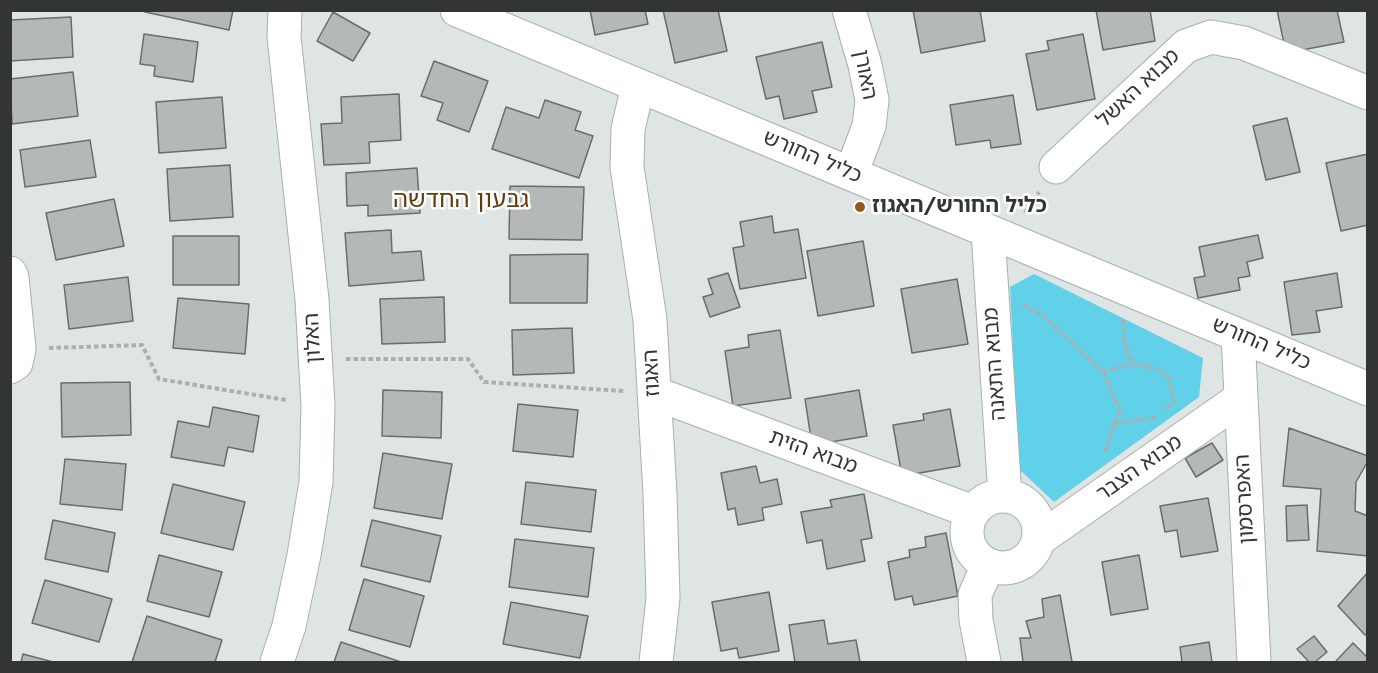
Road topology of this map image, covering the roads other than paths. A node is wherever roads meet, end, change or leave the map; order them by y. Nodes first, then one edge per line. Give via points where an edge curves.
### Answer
1 (285, 10) edge
2 (457, 10) edge
3 (849, 10) edge
4 (638, 86) junction
5 (1368, 93) edge
6 (1056, 166) road end
7 (851, 174) junction
8 (998, 236) junction
9 (10, 273) edge
10 (1238, 335) junction
11 (15, 358) edge
12 (1368, 389) edge
13 (654, 393) junction
14 (1242, 398) junction
15 (1005, 496) junction
16 (973, 512) junction
17 (1038, 540) junction
18 (988, 565) junction
19 (661, 661) edge
20 (277, 663) edge
21 (984, 663) edge
22 (1254, 663) edge

1 - 20 street, האלון via 284,37 312,300 318,406 316,482 289,626
2 - 4 street, כליל החורש
3 - 7 street, האורן via 872,100 869,126
4 - 7 street, כליל החורש
4 - 13 street, האגוז via 628,129 627,167 650,320
5 - 6 street, מבוא האשל via 1244,43 1211,37 1186,46
7 - 8 street, כליל החורש
8 - 10 street, כליל החורש
8 - 15 street, מבוא התאנה via 992,286
9 - 11 street
10 - 12 street, כליל החורש
10 - 14 street, האפרסמון
13 - 16 street, מבוא הזית
13 - 19 street, האגוז via 663,598
14 - 17 street, מבוא הצבר
14 - 22 street, האפרסמון
15 - 16 street via 993,497
15 - 17 street via 1028,506 1039,528
16 - 18 street via 967,524 970,548
17 - 18 street via 1027,558 1017,565
18 - 21 street via 975,595

